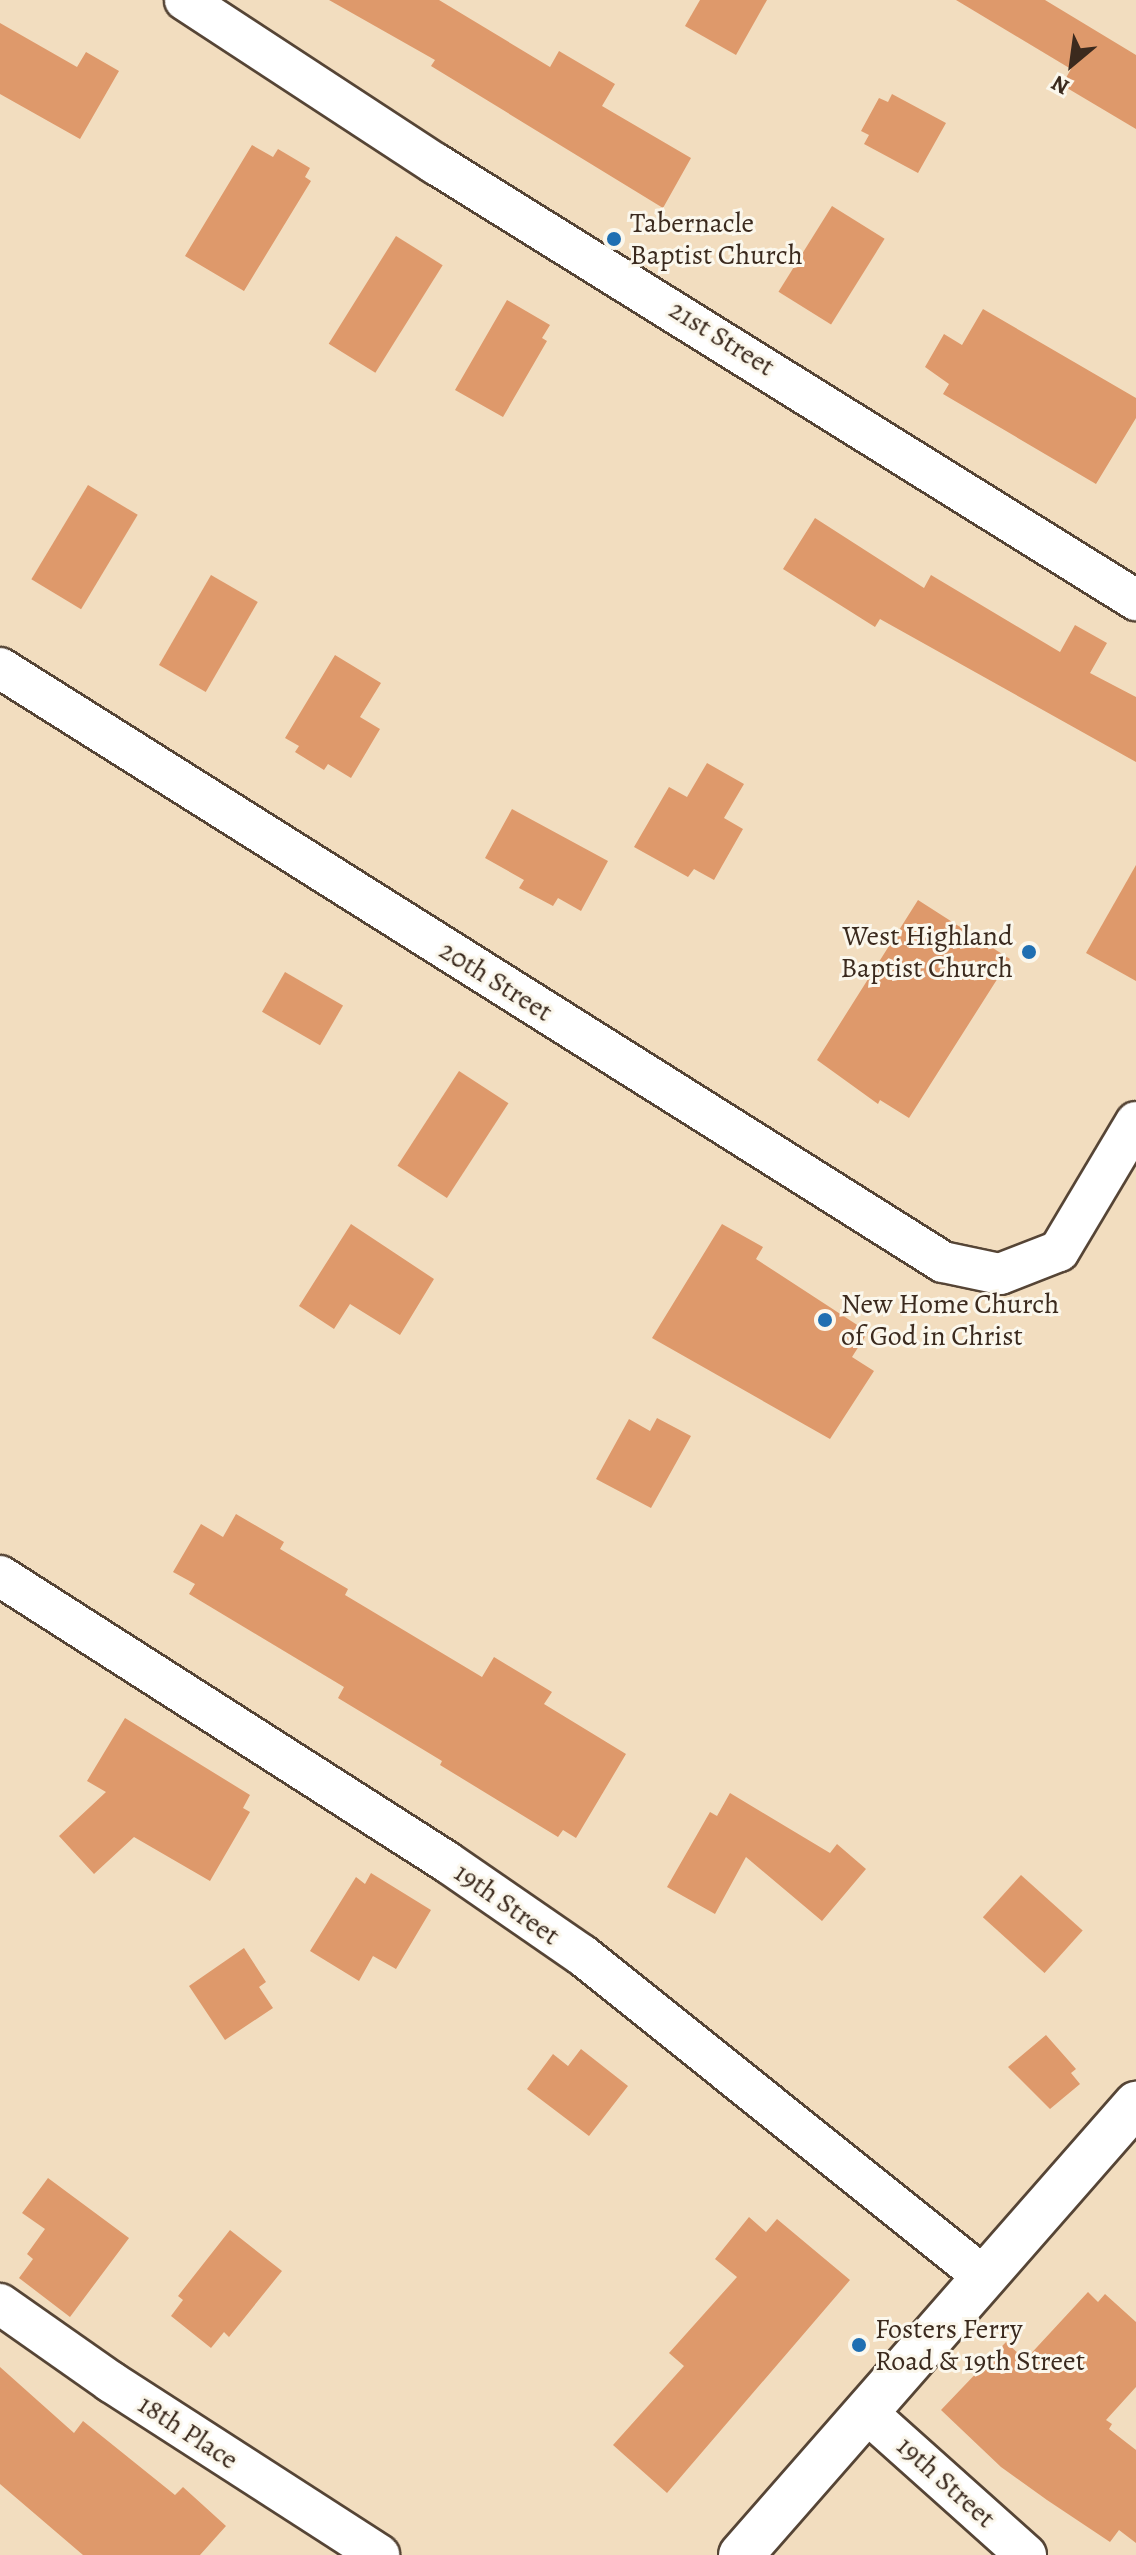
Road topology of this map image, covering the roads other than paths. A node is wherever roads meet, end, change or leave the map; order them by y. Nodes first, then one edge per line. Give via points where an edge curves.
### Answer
1 (185, 0) edge
2 (1136, 600) edge
3 (0, 668) edge
4 (1136, 1122) edge
5 (0, 1576) edge
6 (1136, 2104) edge
7 (983, 2276) junction
8 (0, 2304) edge
9 (865, 2411) junction
10 (379, 2555) edge
11 (741, 2555) edge
12 (1026, 2555) edge

1 - 2 street, 21st Street via 436,164
3 - 4 street, 20th Street via 943,1262 1000,1274 1059,1251
5 - 7 street, 19th Street via 447,1862 582,1955
6 - 7 street
7 - 9 street
8 - 10 street, 18th Place
9 - 11 street
9 - 12 street, 19th Street

